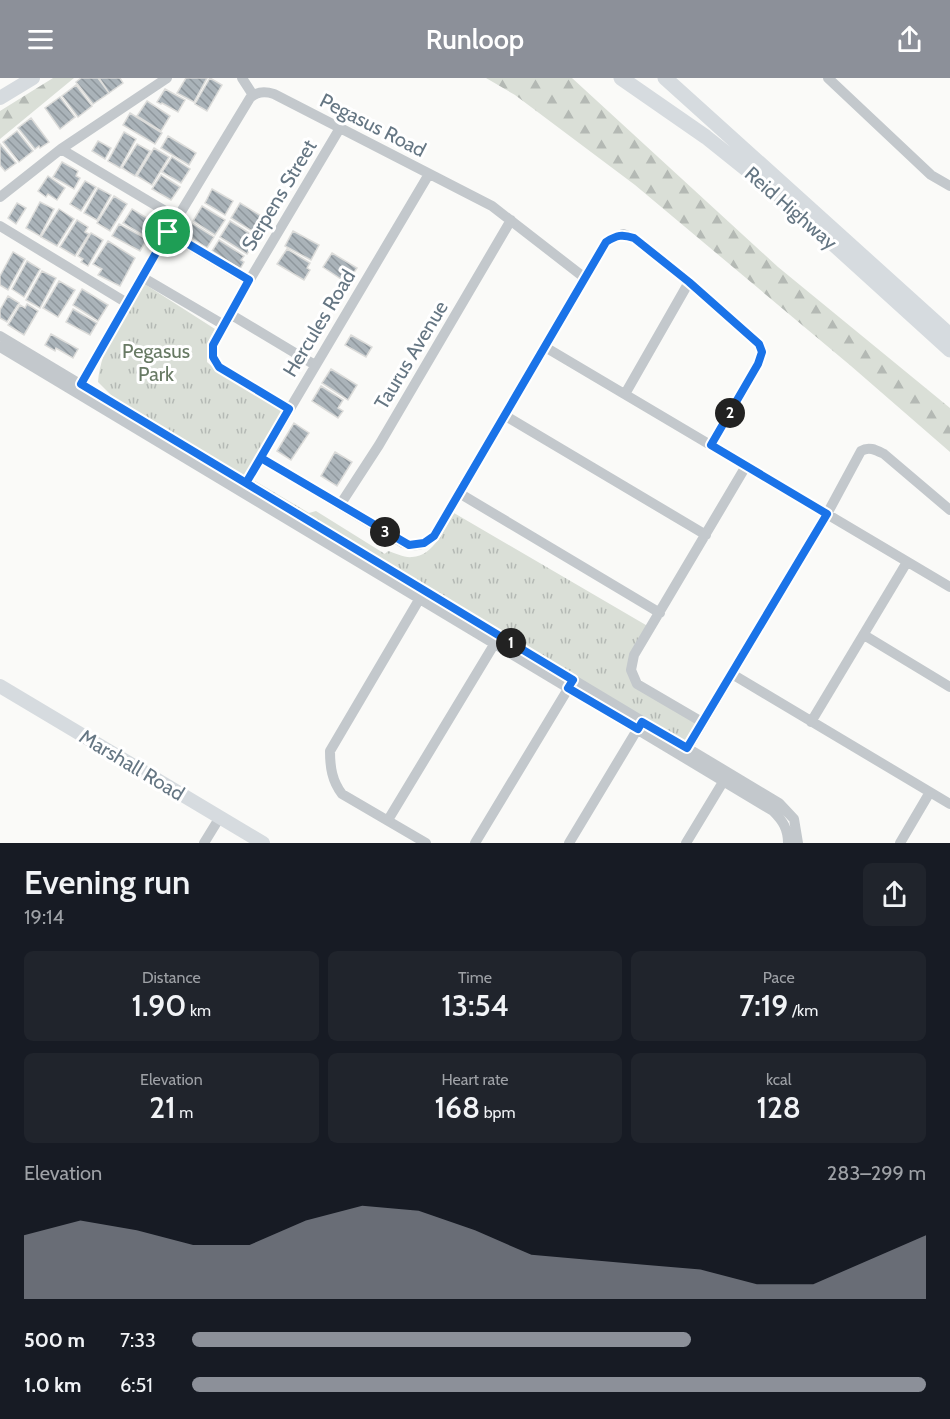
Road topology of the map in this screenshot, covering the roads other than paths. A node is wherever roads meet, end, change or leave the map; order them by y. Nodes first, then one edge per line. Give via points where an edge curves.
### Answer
1 (33, 78) edge
2 (166, 78) edge
3 (242, 78) edge
4 (621, 78) edge
5 (665, 78) edge
6 (834, 80) edge
7 (253, 95) junction
8 (0, 98) edge
9 (340, 128) junction
10 (62, 149) junction
11 (429, 174) junction
12 (950, 186) edge
13 (0, 197) edge
14 (177, 218) junction
15 (511, 220) junction
16 (0, 226) edge
17 (168, 232) junction
18 (581, 275) dead end
19 (142, 276) junction
20 (249, 280) junction
21 (689, 282) junction
22 (127, 303) junction
23 (230, 314) junction
24 (224, 325) junction
25 (950, 335) edge
26 (0, 336) edge
27 (0, 347) edge
28 (545, 347) junction
29 (950, 350) edge
30 (315, 365) junction
31 (78, 388) junction
32 (625, 394) junction
33 (289, 409) junction
34 (504, 415) junction
35 (711, 445) junction
36 (261, 458) junction
37 (746, 466) junction
38 (243, 487) junction
39 (459, 493) junction
40 (340, 506) junction
41 (950, 510) edge
42 (827, 514) junction
43 (706, 535) junction
44 (907, 562) junction
45 (950, 587) edge
46 (422, 595) junction
47 (660, 613) junction
48 (864, 635) junction
49 (496, 640) junction
50 (732, 674) junction
51 (571, 684) junction
52 (0, 686) edge
53 (950, 687) edge
54 (702, 722) junction
55 (811, 722) junction
56 (640, 726) junction
57 (685, 752) junction
58 (726, 776) junction
59 (930, 792) junction
60 (950, 804) edge
61 (220, 817) junction
62 (388, 820) junction
63 (204, 843) edge
64 (263, 843) edge
65 (426, 843) edge
66 (475, 843) edge
67 (569, 843) edge
68 (686, 843) edge
69 (788, 843) edge
70 (798, 843) edge
71 (900, 843) edge

1 - 8 main road
2 - 10 street
3 - 7 street
4 - 29 highway, Reid Highway via 706,137 786,201
5 - 25 highway, Reid Highway
6 - 12 street via 932,175
7 - 9 street, Pegasus Road via 274,94
7 - 14 street
9 - 11 street, Pegasus Road
9 - 20 street, Serpens Street
10 - 13 street
10 - 14 street
11 - 15 street, Pegasus Road
11 - 30 street, Hercules Road
14 - 17 street
15 - 18 street, Pegasus Road
15 - 40 street, Taurus Avenue
16 - 22 street
17 - 19 street
17 - 20 street
19 - 22 street
19 - 24 street
20 - 23 street, Serpens Street
21 - 28 street via 634,238 623,234 613,237 606,242
21 - 32 street
21 - 35 street via 759,344 762,352
22 - 31 street
23 - 24 street, Serpens Street
23 - 30 street
24 - 33 street, Serpens Street via 213,345 217,364
26 - 31 street
27 - 31 street
28 - 32 street
28 - 34 street
30 - 33 street, Hercules Road
31 - 38 street
32 - 35 street
33 - 36 street, Hercules Road
34 - 39 street
34 - 43 street
35 - 37 street
36 - 38 street, Hercules Road
36 - 40 street
37 - 42 street
37 - 43 street
38 - 46 street
39 - 40 street via 434,536 418,545 403,543
39 - 47 street
41 - 42 street via 884,454 866,448
42 - 44 street
42 - 50 street
43 - 47 street
44 - 45 street
44 - 48 street
46 - 49 street
46 - 62 street via 330,751 332,775 342,794
47 - 54 street via 634,655 631,670 637,684
48 - 53 street
48 - 55 street
49 - 51 street
49 - 62 street
50 - 54 street
50 - 55 street
51 - 56 street
51 - 66 street
52 - 61 main road, Marshall Road
54 - 57 street
55 - 59 street
56 - 57 street
56 - 67 street
57 - 58 street
58 - 68 street
58 - 69 street via 784,822
58 - 70 street via 779,803 794,819
59 - 60 street
59 - 71 street
61 - 63 street
61 - 64 main road, Marshall Road
62 - 65 street

